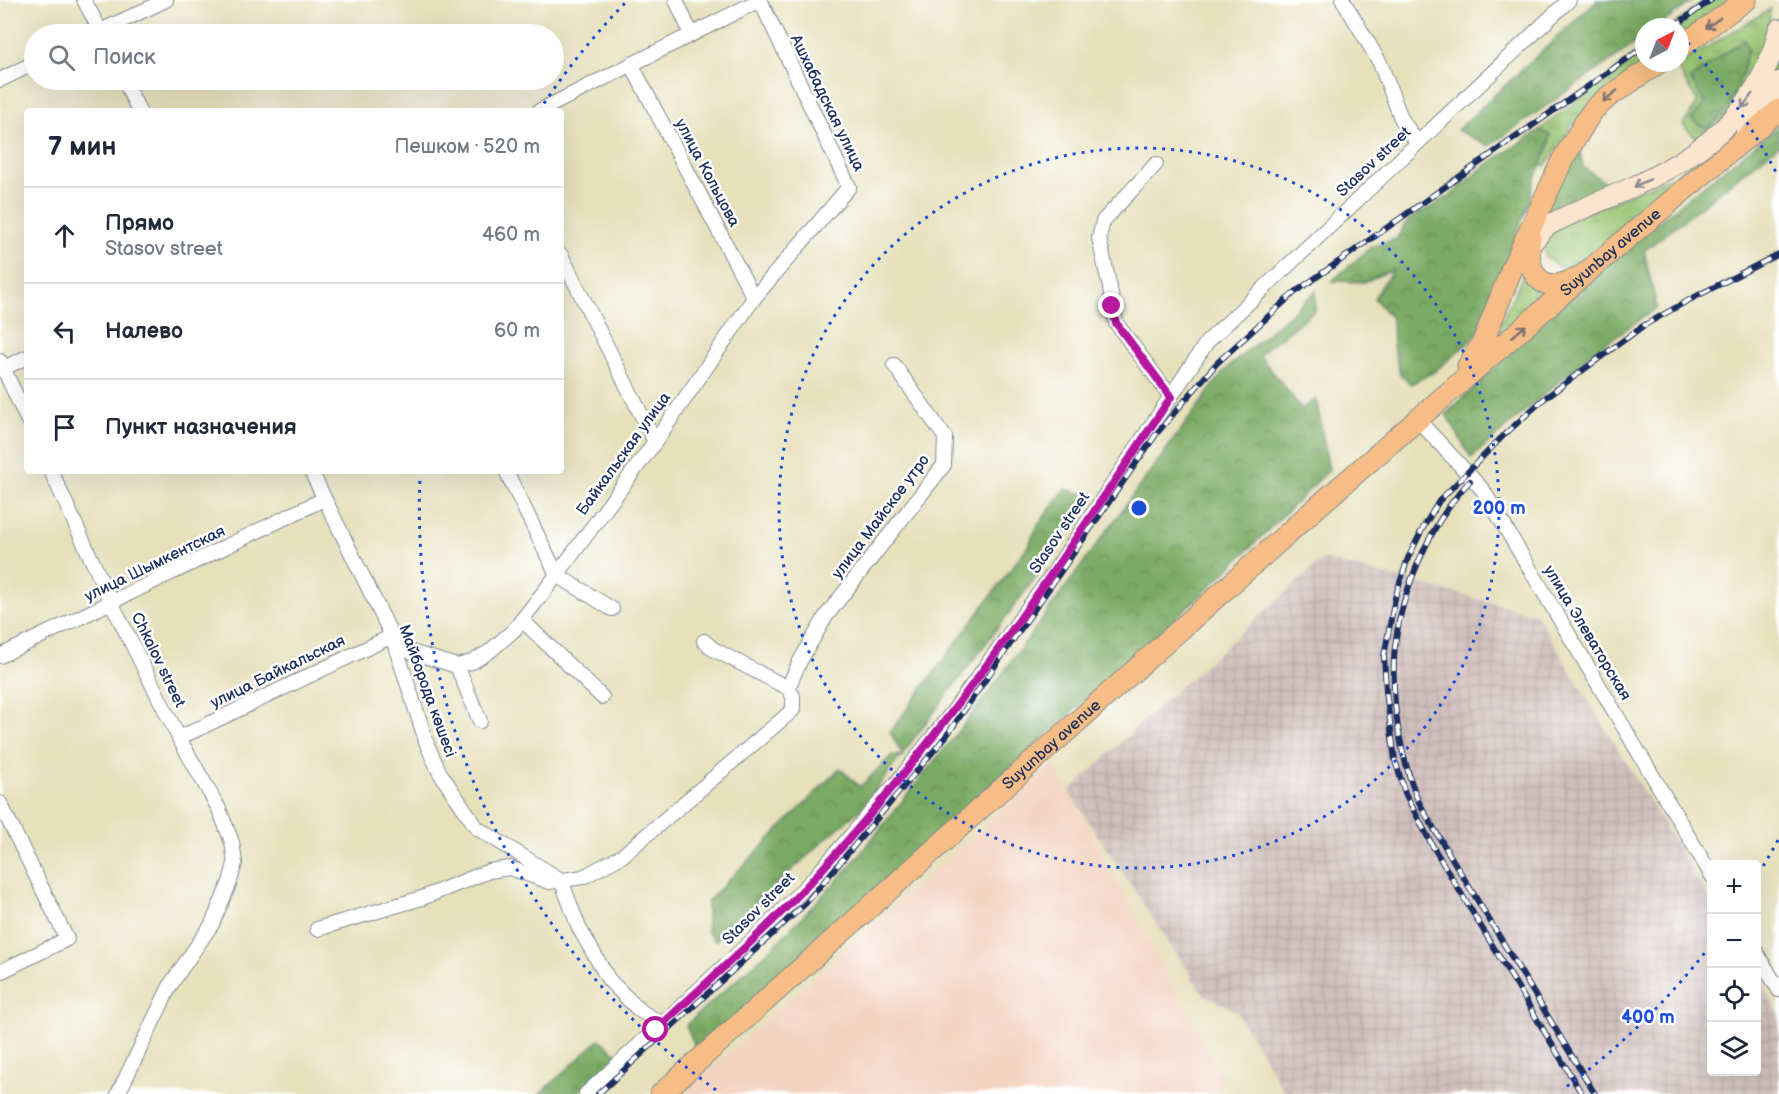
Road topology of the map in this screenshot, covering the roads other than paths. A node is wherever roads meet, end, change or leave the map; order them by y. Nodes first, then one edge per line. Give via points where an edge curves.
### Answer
1 (84, 0) edge
2 (166, 0) edge
3 (676, 0) edge
4 (760, 0) edge
5 (1343, 0) edge
6 (1569, 0) edge
7 (1746, 0) edge
8 (95, 24) edge
9 (119, 24) edge
10 (1779, 29) edge
11 (690, 34) junction
12 (1689, 41) edge
13 (630, 64) junction
14 (24, 68) edge
15 (1645, 72) edge
16 (0, 80) edge
17 (1779, 82) edge
18 (129, 90) edge
19 (138, 108) edge
20 (545, 108) edge
21 (1779, 110) edge
22 (1417, 144) junction
23 (1721, 157) junction
24 (1156, 164) dead end
25 (849, 187) joint
26 (1534, 220) junction
27 (1529, 245) junction
28 (564, 261) edge
29 (1512, 268) junction
30 (1587, 272) junction
31 (754, 298) junction
32 (24, 358) edge
33 (894, 365) dead end
34 (1, 367) edge
35 (1443, 396) junction
36 (1171, 397) junction
37 (24, 413) edge
38 (1417, 419) junction
39 (655, 441) junction
40 (52, 474) edge
41 (312, 474) edge
42 (507, 474) edge
43 (324, 499) junction
44 (557, 576) junction
45 (112, 604) junction
46 (612, 609) dead end
47 (522, 620) junction
48 (392, 636) junction
49 (704, 641) dead end
50 (0, 656) edge
51 (457, 666) junction
52 (788, 688) junction
53 (602, 697) dead end
54 (480, 721) dead end
55 (179, 738) junction
56 (0, 803) edge
57 (1707, 868) edge
58 (561, 880) junction
59 (317, 929) dead end
60 (1761, 960) edge
61 (0, 972) edge
62 (1779, 990) edge
63 (662, 1024) junction
64 (118, 1094) edge
65 (586, 1094) edge
66 (661, 1094) edge

1 - 8 street
2 - 9 street
3 - 11 street
4 - 11 street
4 - 25 street, Ашхабадская улица
5 - 22 street via 1380,63 1401,118
6 - 22 street, Stasov street
7 -> 12 main road
10 -> 27 main road via 1770,59 1750,98 1721,132 1660,174 1559,220
11 - 13 street
13 - 20 street
13 - 31 street, улица Кольцова
14 - 16 street
15 -> 26 main road, Suyunbay avenue via 1593,110 1563,159
17 - 23 main road via 1753,123
18 - 19 street
21 - 23 main road, Suyunbay avenue
22 - 36 street, Stasov street via 1208,342
23 - 30 main road, Suyunbay avenue
24 - 36 street via 1103,221 1098,238 1116,323
25 - 31 street, Байкальская улица
26 - 27 main road
26 - 29 main road, Suyunbay avenue
27 - 29 main road
27 - 30 main road via 1531,269 1545,284 1562,285
28 - 39 street
29 - 35 main road, Suyunbay avenue via 1484,342
35 -> 30 main road, Suyunbay avenue
31 - 39 street, Байкальская улица
32 - 34 street
33 - 52 street, улица Майское утро via 945,437 944,465 826,616
34 - 37 street
35 - 38 main road, Suyunbay avenue
36 - 63 street, Stasov street via 1052,575 898,781 816,876
38 - 57 street, улица Элеваторская via 1483,490
38 - 66 main road, Suyunbay avenue
39 - 44 street, Байкальская улица
40 - 45 street, Chkalov street
41 - 43 street, Майборода көшесі
42 - 44 street
43 - 45 street, улица Шымкентская
43 - 48 street, Майборода көшесі
44 - 46 street
44 - 47 street, Байкальская улица
45 - 50 street, улица Шымкентская
45 - 55 street, Chkalov street
47 - 51 street, Байкальская улица via 490,651
47 - 53 street
48 - 51 street via 411,652
48 - 55 street, улица Байкальская
48 - 58 street, Майборода көшесі via 436,764 477,828
49 - 52 street
51 - 54 street
52 - 58 street via 793,696 793,710 622,856 583,877
55 - 64 street, Chkalov street via 219,809 232,842 235,863 212,924 171,984
56 - 61 street via 67,939
58 - 59 street via 549,882 510,868 489,871 422,897
58 - 63 street via 579,928 609,980 639,1010
60 - 62 street
63 - 65 street, Stasov street

